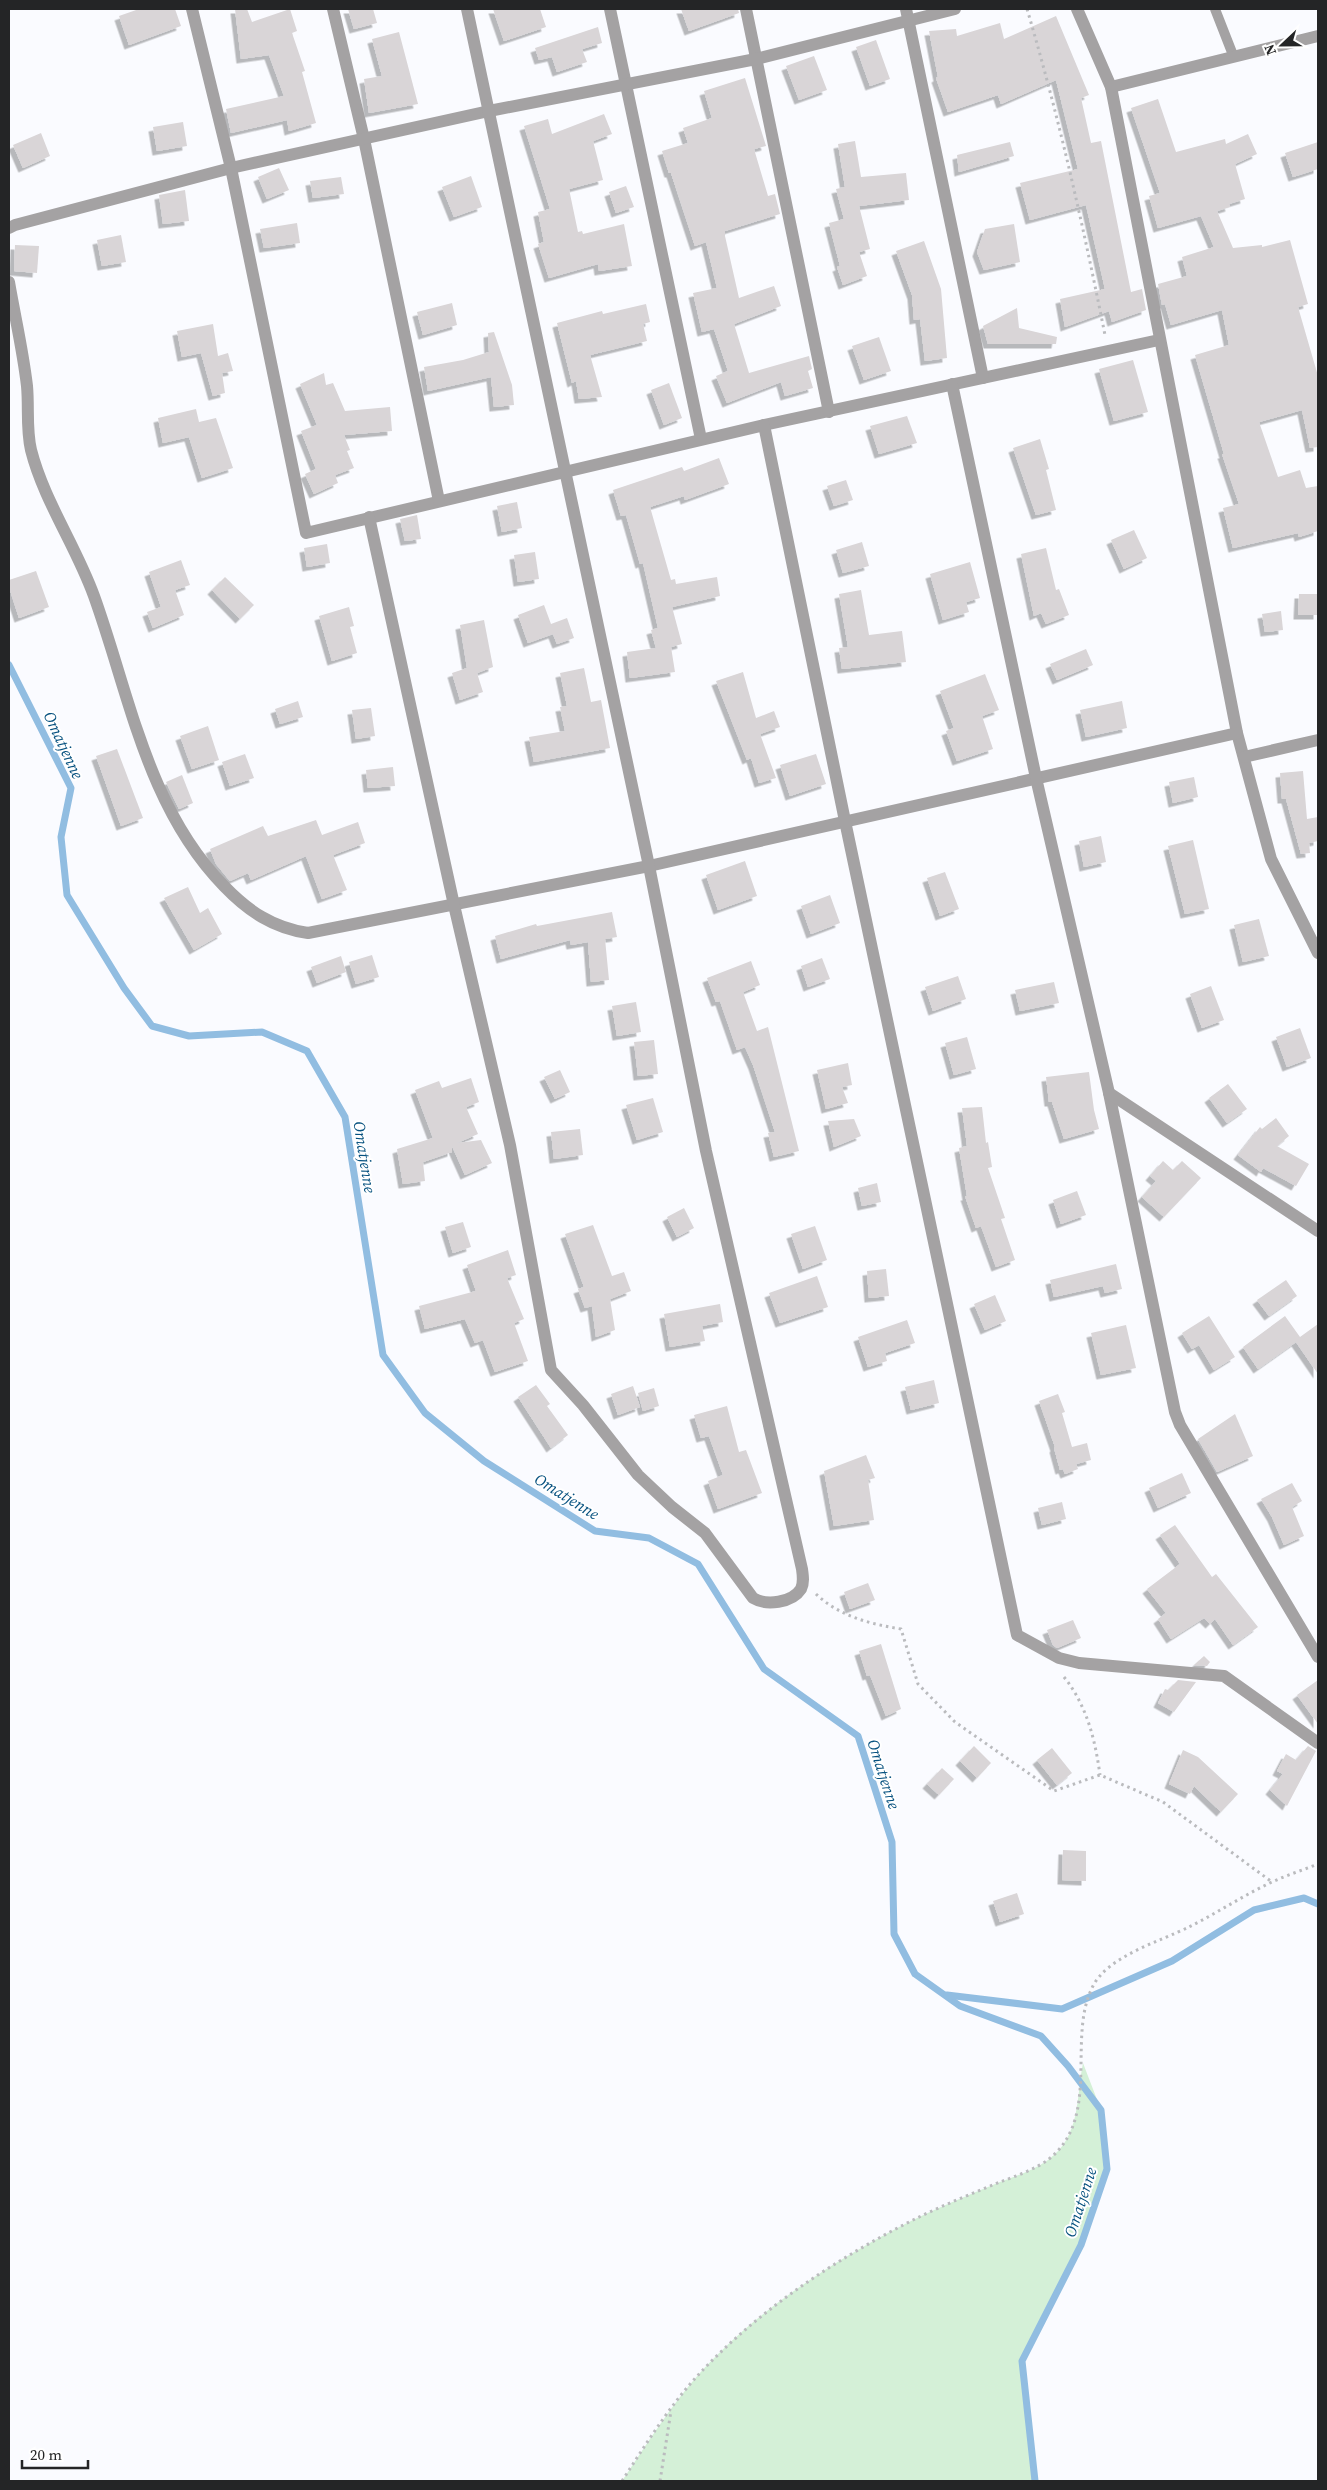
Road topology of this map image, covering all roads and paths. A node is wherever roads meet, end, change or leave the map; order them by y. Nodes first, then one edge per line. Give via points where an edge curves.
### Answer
1 (192, 9) edge
2 (333, 9) edge
3 (467, 9) edge
4 (610, 9) edge
5 (746, 9) edge
6 (955, 9) edge
7 (1027, 9) edge
8 (1077, 9) edge
9 (1215, 9) edge
10 (908, 14) edge
11 (1318, 36) edge
12 (1233, 55) junction
13 (756, 59) junction
14 (624, 85) junction
15 (1112, 87) junction
16 (489, 111) junction
17 (364, 139) junction
18 (231, 168) junction
19 (9, 228) edge
20 (9, 282) edge
21 (1159, 340) junction
22 (1108, 351) junction
23 (983, 378) junction
24 (952, 384) junction
25 (829, 412) junction
26 (764, 425) junction
27 (700, 440) junction
28 (566, 471) junction
29 (438, 501) junction
30 (369, 517) junction
31 (1237, 733) junction
32 (1318, 740) edge
33 (1244, 757) junction
34 (1036, 778) junction
35 (844, 822) junction
36 (649, 866) junction
37 (454, 905) junction
38 (1318, 953) edge
39 (1109, 1093) junction
40 (1318, 1230) edge
41 (803, 1581) junction
42 (1042, 1649) junction
43 (1318, 1657) edge
44 (1318, 1743) edge
45 (1100, 1775) junction
46 (1318, 1864) edge
47 (1272, 1882) junction
48 (671, 2408) junction
49 (622, 2481) edge
50 (660, 2481) edge

1 - 18 street
2 - 17 street
3 - 16 street
4 - 14 street
5 - 13 street
6 - 10 street
7 - 22 path via 1076,191
8 - 15 street
9 - 12 lane
10 - 13 street
10 - 23 street
11 - 12 street
12 - 15 street
13 - 14 street
13 - 25 street
14 - 16 street
14 - 27 street
15 - 21 street
16 - 17 street
16 - 28 street
17 - 18 street
17 - 29 street
18 - 19 street
18 - 30 street via 306,533
20 - 37 street via 23,352 31,447 37,472 80,560 148,764 188,843 241,903 260,917 293,931 308,933
21 - 22 street
21 - 31 street
22 - 23 street
23 - 24 street
24 - 25 street
24 - 34 street
25 - 26 street
26 - 27 street
26 - 35 street
27 - 28 street
28 - 29 street
28 - 36 street
29 - 30 street
30 - 37 street
31 - 33 street
31 - 34 street
32 - 33 street
33 - 38 street via 1271,859
34 - 35 street
34 - 39 street
35 - 36 street
35 - 42 street via 1017,1635
36 - 37 street
36 - 41 street via 706,1151
37 - 41 street via 510,1145 551,1370 638,1475 705,1533 753,1598 764,1603 781,1601 794,1596
39 - 40 street
39 - 43 street via 1174,1412
41 - 45 path via 827,1604 868,1624 901,1629 918,1684 955,1722 1054,1791
42 - 44 street via 1079,1663 1224,1676
42 - 45 path via 1074,1690 1095,1738
45 - 47 path via 1163,1802
46 - 47 path
47 - 48 path via 1123,1958 1093,1984 1086,2006 1078,2111 1063,2145 1048,2160 862,2246 757,2319 700,2372
48 - 49 path
48 - 50 path

